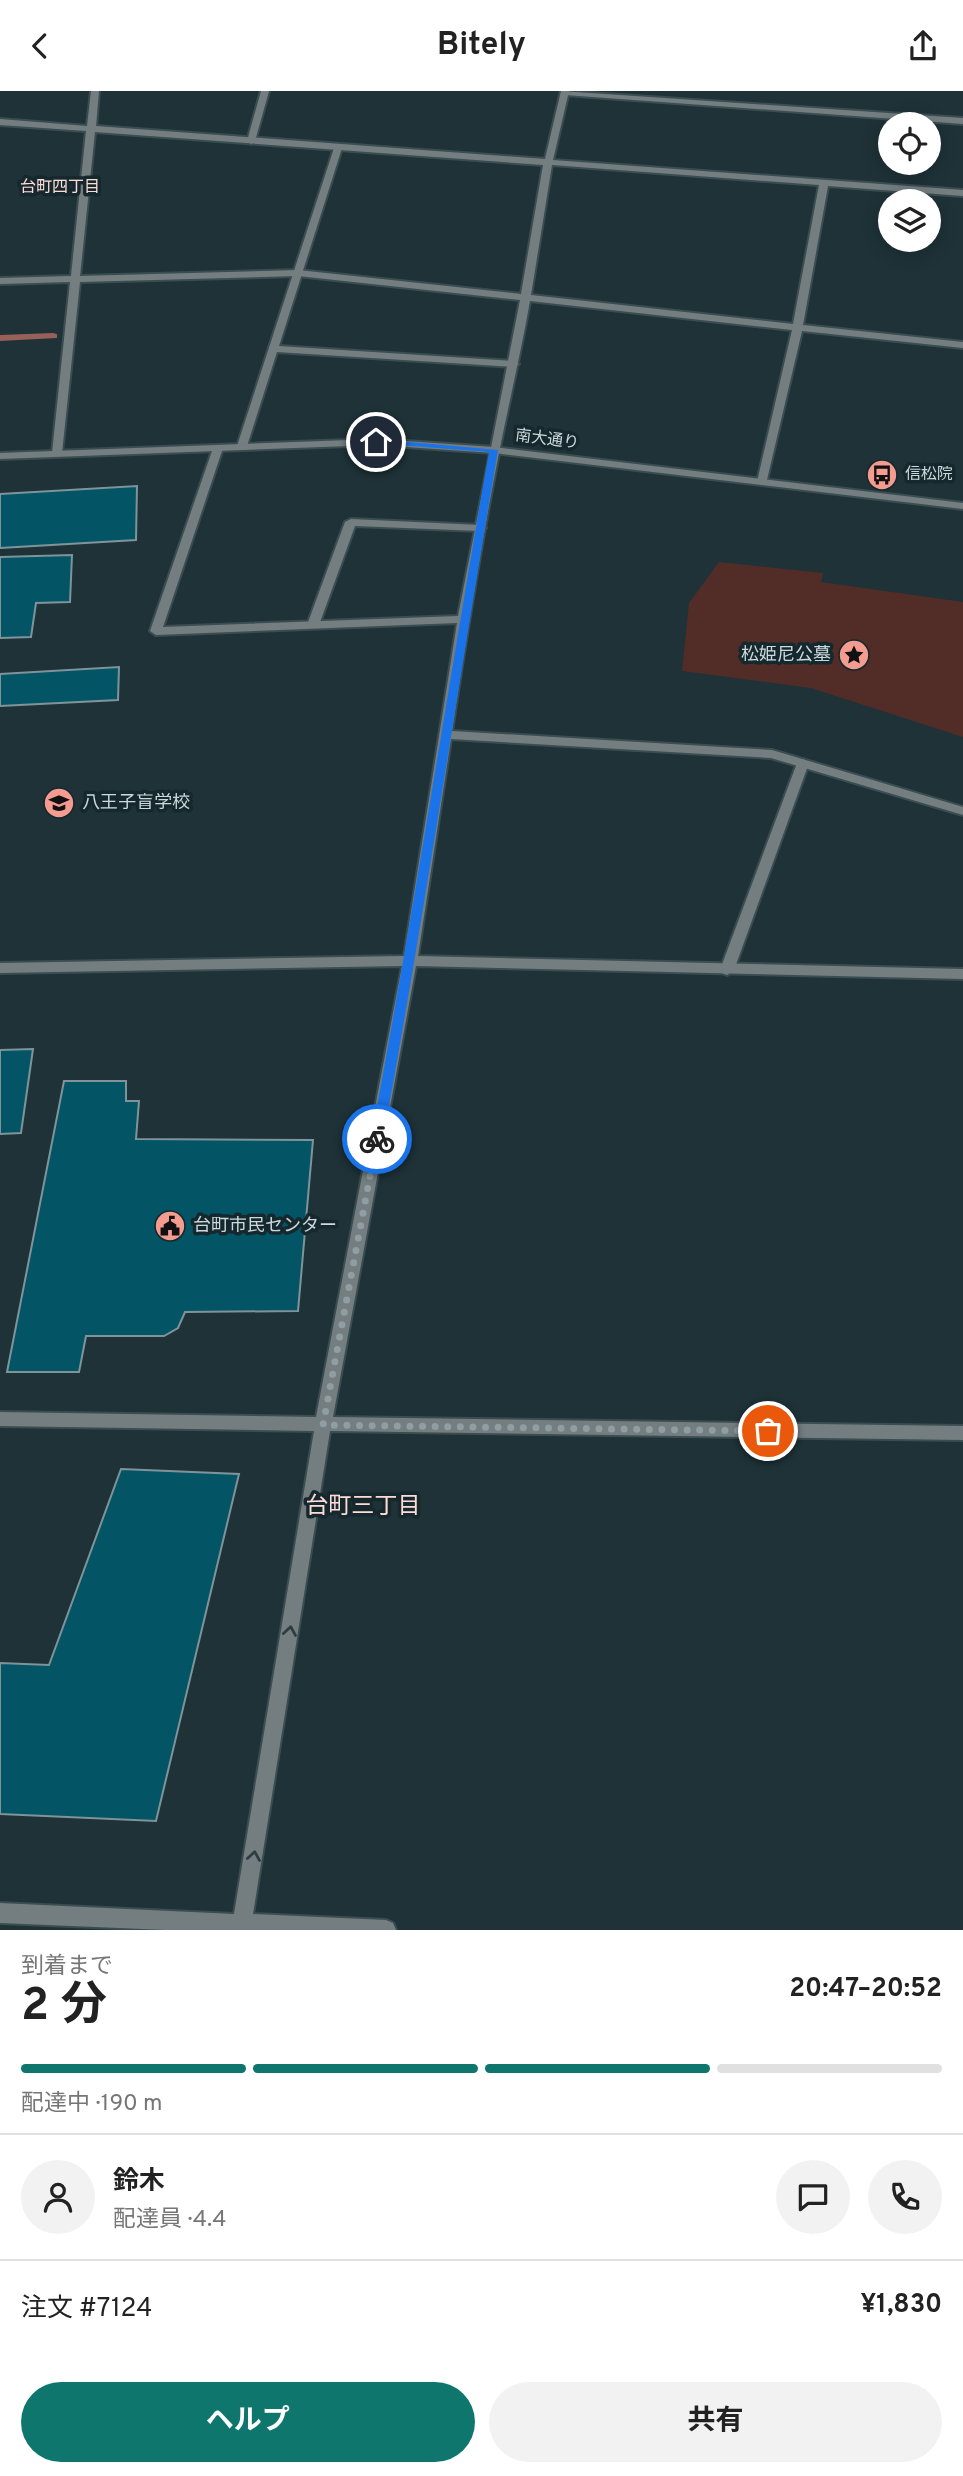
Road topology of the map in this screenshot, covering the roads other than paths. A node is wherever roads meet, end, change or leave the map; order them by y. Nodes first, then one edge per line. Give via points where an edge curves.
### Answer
1 (95, 91) edge
2 (265, 91) edge
3 (565, 91) edge
4 (963, 121) edge
5 (0, 122) edge
6 (92, 128) junction
7 (251, 141) junction
8 (338, 148) junction
9 (548, 164) junction
10 (824, 183) junction
11 (963, 194) edge
12 (298, 273) junction
13 (78, 278) junction
14 (0, 281) edge
15 (526, 295) junction
16 (798, 326) junction
17 (963, 345) edge
18 (273, 349) junction
19 (514, 365) junction
20 (242, 446) junction
21 (218, 448) junction
22 (494, 450) junction
23 (57, 453) junction
24 (0, 456) edge
25 (762, 482) junction
26 (963, 506) edge
27 (480, 528) junction
28 (463, 619) junction
29 (313, 625) junction
30 (444, 735) junction
31 (803, 764) junction
32 (963, 811) edge
33 (410, 961) junction
34 (0, 968) edge
35 (727, 970) junction
36 (963, 974) edge
37 (0, 1419) edge
38 (323, 1425) junction
39 (963, 1433) edge
40 (0, 1913) edge
41 (242, 1927) edge
42 (386, 1930) edge

1 - 6 street
2 - 7 street
3 - 4 street
3 - 9 street
5 - 6 street
6 - 7 street
6 - 13 street
7 - 8 street
8 - 9 street
8 - 12 street
9 - 10 street
9 - 15 street
10 - 11 street
10 - 16 street
12 - 13 street
12 - 15 street
12 - 18 street
13 - 14 street
13 - 23 street
15 - 16 street
15 - 19 street
16 - 17 street
16 - 25 street
18 - 19 street
18 - 20 street
19 - 22 street
20 - 21 street, 南大通り
20 - 22 street, 南大通り via 376,442
21 - 23 street, 南大通り
21 - 29 street via 156,631
22 - 25 street, 南大通り
22 - 27 street
23 - 24 street, 南大通り
25 - 26 street, 南大通り
27 - 28 street
27 - 29 street via 351,522
28 - 29 street
28 - 30 street
30 - 31 street via 772,754
30 - 33 street
31 - 32 street
31 - 35 street
33 - 34 street
33 - 35 street
33 - 38 street
35 - 36 street
37 - 38 street
38 - 39 street
41 -> 38 street
40 - 41 street
41 - 42 street

